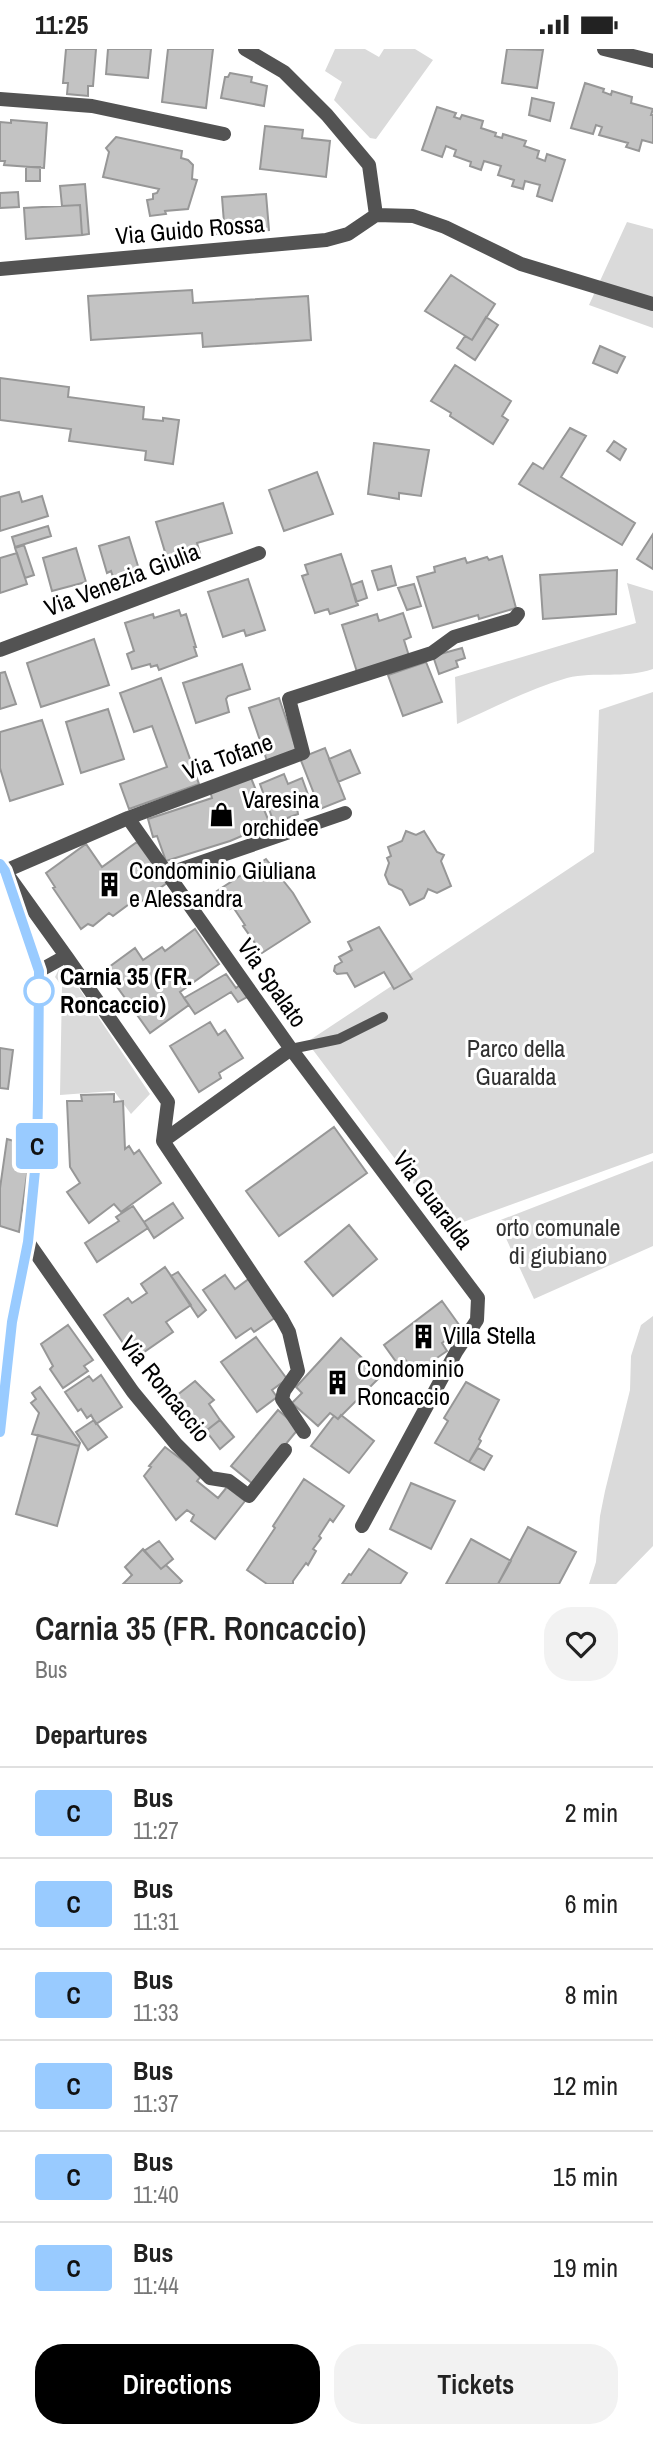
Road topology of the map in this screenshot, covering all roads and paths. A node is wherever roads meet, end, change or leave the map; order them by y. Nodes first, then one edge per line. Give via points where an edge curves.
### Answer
1 (245, 49) edge
2 (604, 49) edge
3 (653, 61) edge
4 (0, 99) edge
5 (224, 134) dead end
6 (376, 215) junction
7 (0, 269) edge
8 (653, 304) edge
9 (259, 553) dead end
10 (518, 614) dead end
11 (0, 649) edge
12 (345, 813) dead end
13 (128, 818) junction
14 (3, 867) edge
15 (167, 874) junction
16 (66, 955) junction
17 (39, 971) junction
18 (383, 1017) dead end
19 (291, 1049) junction
20 (163, 1141) junction
21 (28, 1242) junction
22 (304, 1431) dead end
23 (0, 1433) edge
24 (285, 1450) dead end
25 (362, 1526) dead end

1 - 6 street via 284,72 369,165
2 - 3 street
4 - 5 street via 92,106
6 - 7 street, Via Guido Rossa via 348,234 326,240
6 - 8 street via 413,216 522,264
9 - 11 street, Via Venezia Giulia
10 - 13 street, Via Tofane via 454,637 432,653 289,699 303,753
12 - 15 street
13 - 14 street, Via Tofane
13 - 15 street, Via Spalato
14 - 16 street
14 - 17 street
15 - 19 street, Via Spalato
16 - 17 street
16 - 20 street via 168,1101
17 - 21 street via 37,1150
18 - 19 lane via 338,1039
19 - 20 street
19 - 25 street, Via Guaralda via 478,1298 477,1320
20 - 22 street via 289,1332 298,1371 282,1399
21 - 23 street via 12,1322
21 - 24 street, Via Roncaccio via 133,1392 210,1478 229,1482 249,1496

